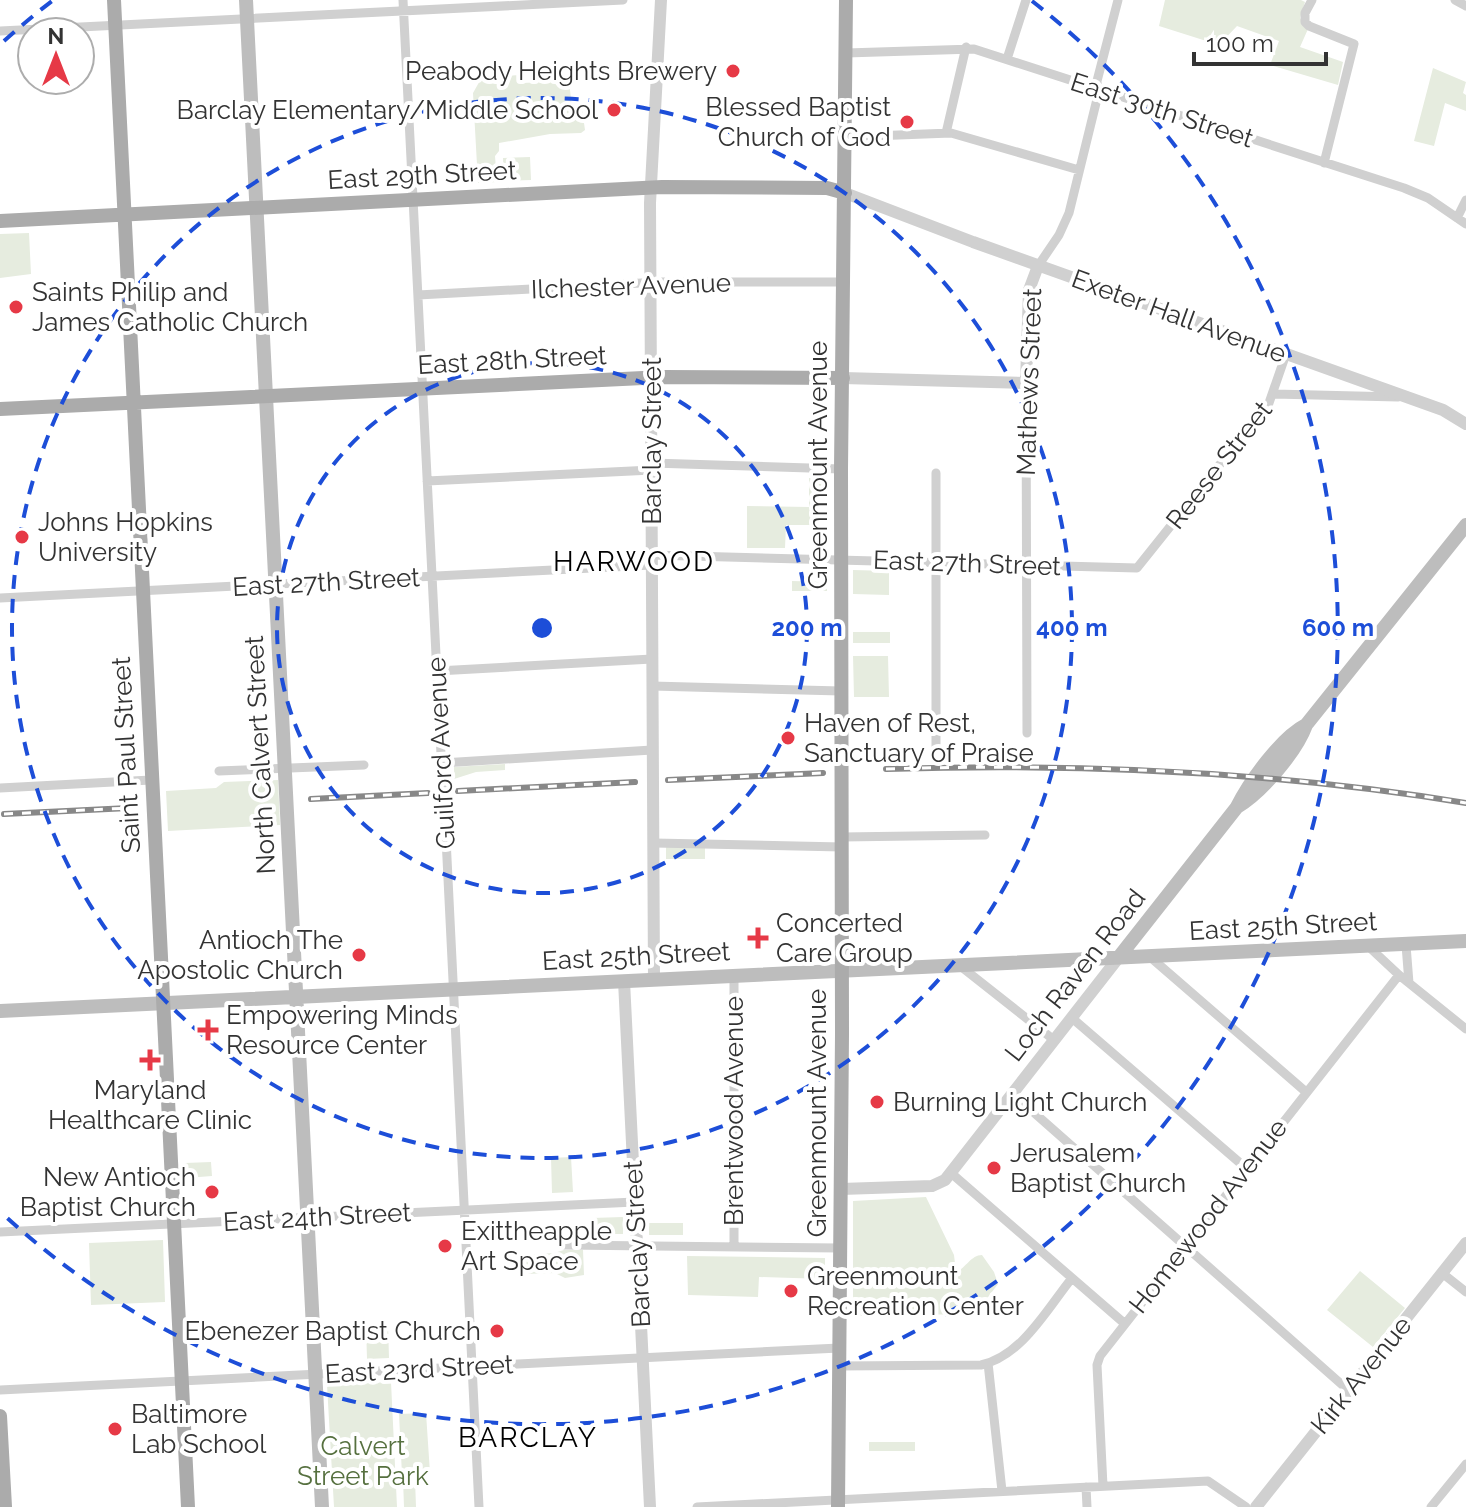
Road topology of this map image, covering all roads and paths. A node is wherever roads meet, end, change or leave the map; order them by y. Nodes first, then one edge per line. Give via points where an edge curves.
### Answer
1 (114, 0) edge
2 (246, 0) edge
3 (403, 0) edge
4 (623, 0) edge
5 (661, 0) edge
6 (846, 0) edge
7 (1026, 0) edge
8 (1118, 0) edge
9 (1312, 0) edge
10 (1455, 0) edge
11 (558, 2) edge
12 (1466, 6) edge
13 (404, 12) junction
14 (247, 20) junction
15 (115, 27) junction
16 (0, 31) edge
17 (966, 47) junction
18 (846, 53) junction
19 (1007, 59) junction
20 (1098, 90) junction
21 (946, 133) junction
22 (846, 137) junction
23 (1324, 163) junction
24 (1079, 170) junction
25 (651, 188) junction
26 (845, 193) junction
27 (413, 200) junction
28 (1466, 200) edge
29 (257, 207) junction
30 (124, 214) junction
31 (1457, 218) junction
32 (0, 221) edge
33 (1466, 224) edge
34 (1038, 266) junction
35 (844, 282) junction
36 (651, 283) junction
37 (418, 295) junction
38 (1286, 354) junction
39 (651, 377) junction
40 (843, 378) junction
41 (1026, 383) junction
42 (422, 388) junction
43 (1274, 394) junction
44 (267, 396) junction
45 (1402, 397) junction
46 (133, 402) junction
47 (0, 409) edge
48 (1466, 424) edge
49 (652, 467) junction
50 (841, 469) junction
51 (936, 473) dead end
52 (427, 481) junction
53 (1466, 525) edge
54 (652, 560) junction
55 (841, 560) junction
56 (936, 562) junction
57 (1025, 565) junction
58 (1137, 568) joint
59 (432, 576) junction
60 (276, 584) junction
61 (142, 591) junction
62 (0, 598) edge
63 (652, 659) junction
64 (437, 671) junction
65 (652, 686) junction
66 (841, 691) junction
67 (1027, 733) dead end
68 (936, 746) dead end
69 (652, 750) junction
70 (442, 763) junction
71 (364, 765) dead end
72 (285, 769) junction
73 (219, 771) dead end
74 (151, 780) junction
75 (0, 788) edge
76 (985, 835) dead end
77 (842, 842) junction
78 (654, 843) junction
79 (1466, 941) edge
80 (1406, 945) junction
81 (1368, 946) junction
82 (1149, 956) junction
83 (1119, 957) junction
84 (959, 965) junction
85 (842, 970) junction
86 (734, 975) junction
87 (1399, 975) junction
88 (654, 979) junction
89 (624, 981) junction
90 (1409, 983) junction
91 (454, 989) junction
92 (296, 997) junction
93 (162, 1003) junction
94 (0, 1011) edge
95 (1072, 1018) junction
96 (1466, 1029) edge
97 (1054, 1040) junction
98 (1306, 1092) junction
99 (1013, 1094) junction
100 (1247, 1169) junction
101 (951, 1173) junction
102 (841, 1189) junction
103 (635, 1202) junction
104 (465, 1211) junction
105 (308, 1218) junction
106 (173, 1224) junction
107 (0, 1232) edge
108 (1466, 1243) edge
109 (564, 1245) dead end
110 (637, 1245) junction
111 (734, 1246) junction
112 (1185, 1246) junction
113 (840, 1248) junction
114 (1442, 1273) junction
115 (1072, 1278) junction
116 (1466, 1292) edge
117 (1124, 1323) junction
118 (839, 1348) junction
119 (642, 1358) junction
120 (988, 1363) junction
121 (472, 1366) junction
122 (838, 1366) junction
123 (315, 1374) junction
124 (182, 1381) junction
125 (0, 1390) edge
126 (1348, 1390) junction
127 (0, 1416) edge
128 (1466, 1464) edge
129 (1103, 1486) junction
130 (1086, 1487) junction
131 (1002, 1491) junction
132 (951, 1494) junction
133 (838, 1503) edge
134 (5, 1507) edge
135 (188, 1507) edge
136 (322, 1507) edge
137 (479, 1507) edge
138 (650, 1507) edge
139 (697, 1507) edge
140 (951, 1507) edge
141 (1087, 1507) edge
142 (1246, 1507) edge
143 (1256, 1507) edge
144 (1431, 1507) edge

1 - 15 main road, Saint Paul Street
2 - 14 main road, North Calvert Street
3 - 13 street, Guilford Avenue
4 - 11 street
5 - 25 street, Barclay Street
6 - 18 main road, Greenmount Avenue
7 - 19 street
8 - 20 street, Mathews Street
9 - 23 street via 1305,22 1354,44
10 - 12 street
11 - 13 street
13 - 14 street
13 - 27 street, Guilford Avenue
14 - 15 street
14 - 29 main road, North Calvert Street
15 - 16 street
15 - 30 main road, Saint Paul Street
17 - 18 street, East 30th Street
17 - 19 street, East 30th Street
17 - 21 street
18 - 22 main road, Greenmount Avenue
19 - 20 street, East 30th Street
20 - 23 street, East 30th Street
20 - 24 street, Mathews Street
21 - 22 street
21 - 24 street
22 - 26 main road, Greenmount Avenue
23 - 31 street, East 30th Street via 1422,195
24 - 34 street, Mathews Street via 1066,220
25 - 26 main road, East 29th Street via 827,188
25 - 27 main road, East 29th Street
25 - 36 street, Barclay Street
26 - 34 street, Exeter Hall Avenue
26 - 35 main road, Greenmount Avenue
27 - 29 main road, East 29th Street
27 - 37 street, Guilford Avenue
28 - 31 street
29 - 30 main road, East 29th Street
29 - 44 main road, North Calvert Street
30 - 32 main road, East 29th Street
30 - 46 main road, Saint Paul Street
31 - 33 street, East 30th Street
34 - 38 street, Exeter Hall Avenue
34 - 41 street, Mathews Street via 1029,290
35 - 36 street, Ilchester Avenue
35 - 40 main road, Greenmount Avenue
36 - 37 street, Ilchester Avenue
36 - 39 street, Barclay Street
37 - 42 street, Guilford Avenue
38 - 43 street, Reese Street
38 - 45 street, Exeter Hall Avenue
39 - 40 main road, East 28th Street
39 - 42 main road, East 28th Street
39 - 49 street, Barclay Street
40 - 41 street, East 28th Street
40 - 50 main road, Greenmount Avenue
41 - 57 street, Mathews Street
42 - 44 main road, East 28th Street
42 - 52 street, Guilford Avenue
43 - 45 street
43 - 58 street, Reese Street
44 - 46 main road, East 28th Street
44 - 60 main road, North Calvert Street
45 - 48 street, Exeter Hall Avenue
46 - 47 main road, East 28th Street
46 - 61 main road, Saint Paul Street
49 - 50 street
49 - 52 street
49 - 54 street, Barclay Street
50 - 55 main road, Greenmount Avenue
51 - 56 street
52 - 59 street, Guilford Avenue
53 - 83 main road, Loch Raven Road via 1253,798 1237,807
54 - 55 street, East 27th Street
54 - 59 street, East 27th Street
54 - 63 street, Barclay Street
55 - 56 street, East 27th Street
55 - 66 main road, Greenmount Avenue
56 - 57 street, East 27th Street
56 - 68 street
57 - 58 street, East 27th Street
57 - 67 street, Mathews Street
59 - 60 street, East 27th Street
59 - 64 street, Guilford Avenue
60 - 61 street, East 27th Street
60 - 72 main road, North Calvert Street
61 - 62 street, East 27th Street
61 - 74 main road, Saint Paul Street
63 - 64 street
63 - 65 street, Barclay Street
64 - 70 street, Guilford Avenue
65 - 66 street
65 - 69 street, Barclay Street
66 - 77 main road, Greenmount Avenue
69 - 70 street
69 - 78 street, Barclay Street
70 - 91 street, Guilford Avenue, bridge
71 - 72 street
72 - 73 street
72 - 92 main road, North Calvert Street
74 - 75 street
74 - 93 main road, Saint Paul Street
76 - 77 street
77 - 78 street
77 - 85 main road, Greenmount Avenue
78 - 88 street, Barclay Street
79 - 80 main road, East 25th Street
80 - 81 main road, East 25th Street
80 - 90 street
81 - 82 main road, East 25th Street
81 - 87 street
82 - 83 main road, East 25th Street
82 - 98 street
83 - 84 main road, East 25th Street
83 - 95 street, Loch Raven Road
84 - 85 main road, East 25th Street
84 - 97 street
85 - 86 main road, East 25th Street
85 - 102 main road, Greenmount Avenue
86 - 88 main road, East 25th Street
86 - 111 street, Brentwood Avenue
87 - 90 street
87 - 98 street, Homewood Avenue
88 - 89 main road, East 25th Street
89 - 91 main road, East 25th Street
89 - 103 street, Barclay Street
90 - 96 street
91 - 92 main road, East 25th Street
91 - 104 street, Guilford Avenue
92 - 93 main road, East 25th Street
92 - 105 main road, North Calvert Street
93 - 94 main road, East 25th Street
93 - 106 main road, Saint Paul Street
95 - 97 street, Loch Raven Road
95 - 100 street
97 - 99 street, Loch Raven Road
98 - 100 street, Homewood Avenue
99 - 101 street, Loch Raven Road
99 - 112 street
100 - 112 street, Homewood Avenue
101 - 102 street via 932,1186
101 - 115 street
102 - 113 main road, Greenmount Avenue
103 - 104 street, East 24th Street
103 - 110 street, Barclay Street
104 - 105 street, East 24th Street
104 - 121 street, Guilford Avenue
105 - 106 street, East 24th Street
105 - 123 main road, North Calvert Street
106 - 107 street, East 24th Street
106 - 124 main road, Saint Paul Street
108 - 114 street, Kirk Avenue
109 - 110 street
110 - 111 street
110 - 119 street, Barclay Street
111 - 113 street
112 - 117 street, Homewood Avenue
112 - 126 street
113 - 118 main road, Greenmount Avenue
114 - 116 street
114 - 126 street, Kirk Avenue
115 - 117 street
115 - 120 street via 1012,1351
117 - 129 street, Homewood Avenue via 1097,1365
118 - 119 street, East 23rd Street
118 - 122 main road, Greenmount Avenue
119 - 121 street, East 23rd Street
119 - 138 street, Barclay Street
120 - 122 street
120 - 131 street
121 - 123 street, East 23rd Street
121 - 137 street, Guilford Avenue
122 - 133 main road, Greenmount Avenue
123 - 124 street, East 23rd Street
123 - 136 main road, North Calvert Street
124 - 125 street, East 23rd Street
124 - 135 main road, Saint Paul Street
126 - 143 street, Kirk Avenue
127 - 134 main road
128 - 144 street
129 - 130 street
129 - 142 street via 1208,1481
130 - 131 street
130 - 141 street
131 - 132 street
132 - 133 street
132 - 140 street
133 - 139 street

